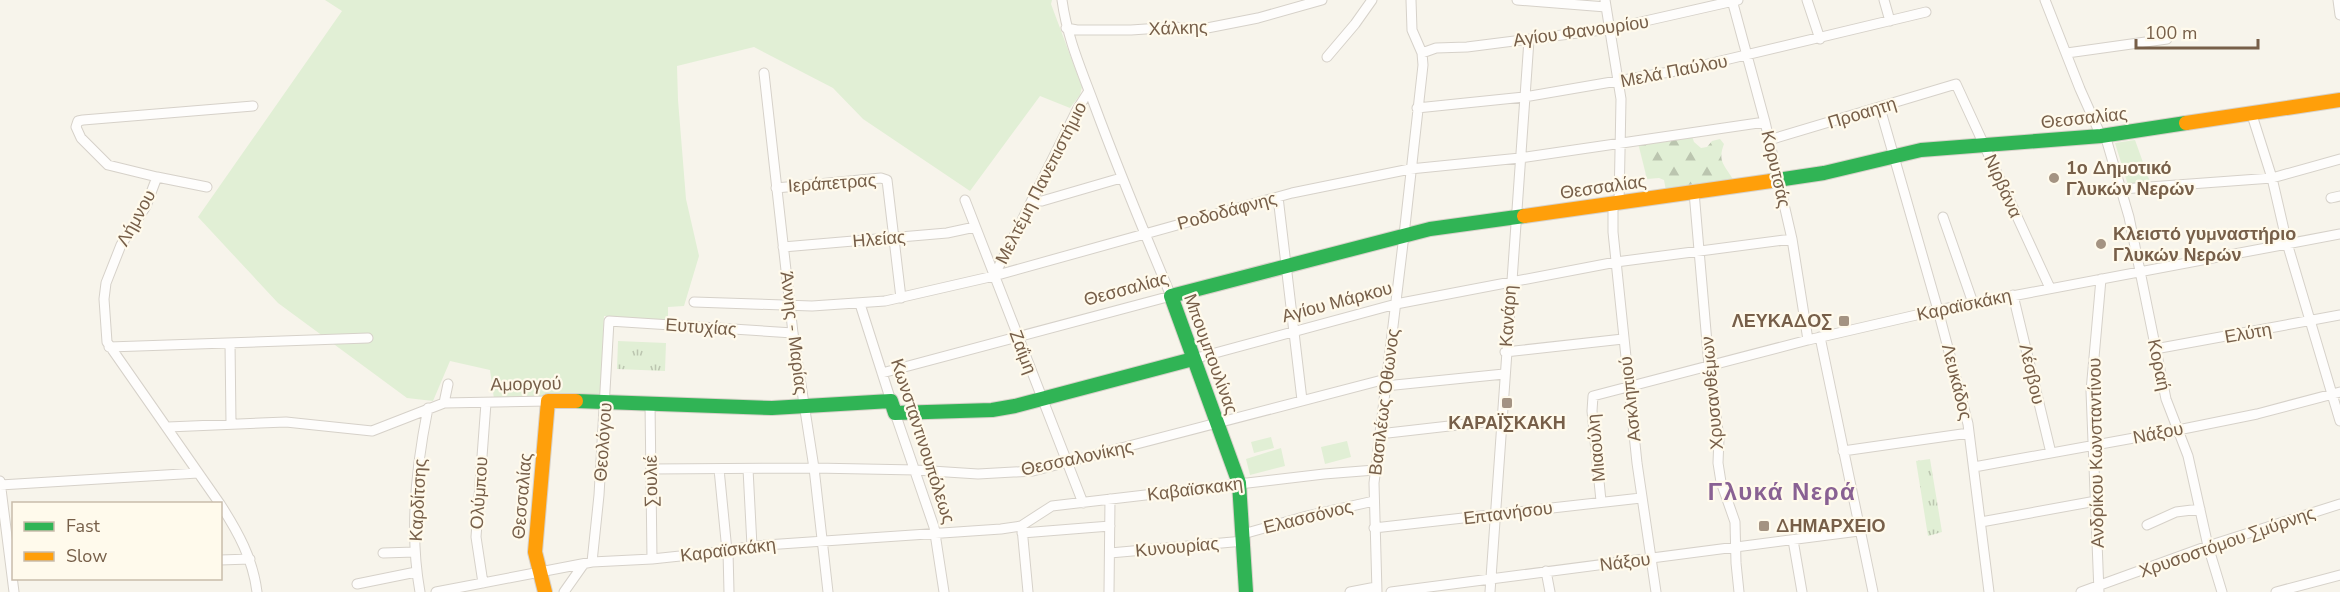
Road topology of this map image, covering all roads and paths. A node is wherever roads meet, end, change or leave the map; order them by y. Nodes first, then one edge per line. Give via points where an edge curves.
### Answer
1 (1062, 0) edge
2 (1322, 0) edge
3 (1372, 0) edge
4 (1411, 0) edge
5 (1517, 0) edge
6 (1734, 0) edge
7 (1807, 0) edge
8 (1884, 0) edge
9 (2045, 0) edge
10 (2337, 0) edge
11 (1553, 1) edge
12 (1606, 4) edge
13 (1926, 12) dead end
14 (2340, 15) edge
15 (1890, 21) junction
16 (1066, 28) junction
17 (1610, 29) junction
18 (1820, 39) junction
19 (2167, 39) dead end
20 (1529, 40) junction
21 (1422, 53) junction
22 (2067, 53) junction
23 (1748, 56) junction
24 (1327, 57) dead end
25 (764, 73) dead end
26 (1619, 82) junction
27 (1956, 84) joint
28 (1089, 91) junction
29 (1524, 97) junction
30 (2340, 100) edge
31 (253, 106) dead end
32 (1418, 108) junction
33 (1880, 108) junction
34 (2251, 112) junction
35 (1765, 122) junction
36 (2103, 136) junction
37 (1769, 140) junction
38 (1621, 142) junction
39 (1984, 145) junction
40 (1894, 157) junction
41 (1520, 158) junction
42 (2340, 159) edge
43 (1410, 169) junction
44 (157, 177) junction
45 (1121, 178) junction
46 (2272, 178) junction
47 (1778, 180) junction
48 (207, 187) dead end
49 (776, 188) junction
50 (2122, 189) junction
51 (1694, 192) junction
52 (1278, 197) junction
53 (965, 200) dead end
54 (1032, 201) junction
55 (1616, 204) junction
56 (1516, 216) junction
57 (1943, 217) dead end
58 (975, 227) junction
59 (1144, 233) junction
60 (2340, 234) edge
61 (1404, 235) junction
62 (894, 238) junction
63 (1792, 239) junction
64 (2287, 243) junction
65 (783, 247) junction
66 (1698, 251) junction
67 (1616, 262) junction
68 (1286, 266) junction
69 (2141, 272) junction
70 (994, 276) junction
71 (2100, 279) junction
72 (1511, 283) junction
73 (2050, 288) junction
74 (2013, 295) junction
75 (1171, 296) junction
76 (901, 298) junction
77 (694, 303) dead end
78 (1973, 303) junction
79 (860, 304) junction
80 (1396, 304) junction
81 (790, 306) junction
82 (1938, 310) junction
83 (2340, 315) edge
84 (609, 321) joint
85 (2310, 321) junction
86 (1294, 331) junction
87 (793, 333) junction
88 (1820, 337) junction
89 (368, 338) dead end
90 (1018, 338) junction
91 (1623, 339) junction
92 (1808, 340) junction
93 (231, 343) junction
94 (109, 347) junction
95 (2155, 349) junction
96 (1505, 352) junction
97 (1193, 358) junction
98 (1709, 366) junction
99 (882, 374) junction
100 (1504, 374) junction
101 (1385, 382) junction
102 (448, 384) dead end
103 (1630, 388) junction
104 (2336, 393) edge
105 (1593, 396) joint
106 (1042, 400) junction
107 (1302, 400) junction
108 (548, 401) junction
109 (605, 401) junction
110 (444, 403) junction
111 (486, 403) junction
112 (650, 403) junction
113 (893, 407) junction
114 (428, 408) junction
115 (803, 408) junction
116 (1502, 420) junction
117 (2340, 421) edge
118 (1217, 422) junction
119 (231, 423) junction
120 (168, 427) junction
121 (2178, 430) junction
122 (1969, 433) junction
123 (1379, 434) junction
124 (2093, 446) junction
125 (1843, 451) junction
126 (2051, 453) junction
127 (1066, 462) junction
128 (1974, 467) junction
129 (813, 468) junction
130 (651, 469) junction
131 (719, 469) junction
132 (748, 469) junction
133 (916, 470) junction
134 (1375, 470) junction
135 (198, 473) junction
136 (1239, 483) junction
137 (0, 484) edge
138 (1641, 498) junction
139 (1110, 499) junction
140 (1374, 501) junction
141 (1601, 501) junction
142 (2096, 501) junction
143 (219, 502) edge
144 (1083, 502) junction
145 (2340, 504) edge
146 (222, 507) edge
147 (2200, 509) junction
148 (1496, 515) junction
149 (1981, 522) junction
150 (2147, 525) dead end
151 (1110, 526) junction
152 (1374, 528) junction
153 (1022, 529) junction
154 (1859, 531) junction
155 (936, 534) junction
156 (1244, 537) junction
157 (1793, 540) junction
158 (821, 541) junction
159 (752, 546) junction
160 (2208, 546) junction
161 (1736, 548) junction
162 (728, 551) junction
163 (384, 552) dead end
164 (415, 552) junction
165 (1110, 553) junction
166 (1652, 558) junction
167 (250, 559) junction
168 (652, 559) junction
169 (222, 560) edge
170 (12, 564) edge
171 (588, 564) junction
172 (1546, 571) junction
173 (417, 572) junction
174 (539, 574) junction
175 (2340, 575) edge
176 (1491, 580) junction
177 (483, 583) junction
178 (357, 584) dead end
179 (1376, 589) edge
180 (2099, 589) edge
181 (257, 592) edge
182 (420, 592) edge
183 (436, 592) edge
184 (544, 592) edge
185 (564, 592) edge
186 (729, 592) edge
187 (828, 592) edge
188 (943, 592) edge
189 (1028, 592) edge
190 (1109, 592) edge
191 (1246, 592) edge
192 (1350, 592) edge
193 (1391, 592) edge
194 (1490, 592) edge
195 (1550, 592) edge
196 (1656, 592) edge
197 (1740, 592) edge
198 (1802, 592) edge
199 (1873, 592) edge
200 (1989, 592) edge
201 (2081, 592) edge
202 (2222, 592) edge
203 (2276, 592) edge

1 - 16 street, Μπουμπουλίνας
2 - 16 street, Χάλκης via 1197,30
3 - 24 street
4 - 21 street, Βασιλέως Όθωνος via 1412,30
5 - 11 street
6 - 17 street, Αγίου Φανουρίου
6 - 23 street, Κορυτσάς
7 - 18 street
8 - 15 street
9 - 22 street, Κοραή
10 - 14 street
11 - 12 street
12 - 17 street, Ασκληπιού
13 - 15 street, Μελά Παύλου
15 - 18 street, Μελά Παύλου
16 - 28 street, Μπουμπουλίνας
17 - 20 street, Αγίου Φανουρίου
17 - 26 street, Ασκληπιού
18 - 23 street, Μελά Παύλου
19 - 22 street
20 - 21 street, Αγίου Φανουρίου via 1436,48
20 - 29 street, Κανάρη
21 - 32 street, Βασιλέως Όθωνος
22 - 36 street, Κοραή
23 - 26 street, Μελά Παύλου
23 - 35 street, Κορυτσάς
25 - 49 street, Άννης - Μαρίας
26 - 29 street, Μελά Παύλου
26 - 38 street, Ασκληπιού
27 - 33 street, Προαητη
27 - 39 street, Νιρβάνα
28 - 45 street, Μπουμπουλίνας
28 - 54 street, Μελτέμη Πανεπιστήμιο
29 - 32 street, Μελά Παύλου
29 - 41 street, Κανάρη
30 - 34 street, Θεσσαλίας
31 - 44 street, Λήμνου via 77,123 81,138 108,165
32 - 43 street, Βασιλέως Όθωνος
33 - 37 street, Προαητη
33 - 40 street, Λευκάδος
34 - 36 street, Θεσσαλίας
34 - 46 street
35 - 37 street, Κορυτσάς
35 - 38 street, Ροδοδάφνης
36 - 39 street, Θεσσαλίας
36 - 50 street, Κοραή
37 - 47 street, Κορυτσάς
38 - 41 street, Ροδοδάφνης
38 - 55 street, Ασκληπιού
39 - 40 street, Θεσσαλίας via 1921,150
39 - 73 street, Νιρβάνα
40 - 47 street, Θεσσαλίας
40 - 82 street, Λευκάδος
41 - 43 street, Ροδοδάφνης
41 - 56 street, Κανάρη
42 - 46 street
43 - 52 street, Ροδοδάφνης
43 - 61 street, Βασιλέως Όθωνος
44 - 48 street
44 - 94 street, Λήμνου via 146,206 117,252 105,286
45 - 54 street
45 - 59 street, Μπουμπουλίνας
46 - 50 street
46 - 64 street
47 - 51 street, Θεσσαλίας
47 - 63 street, Κορυτσάς
49 - 62 street, Ιεράπετρας via 887,180
49 - 65 street, Άννης - Μαρίας
50 - 69 street, Κοραή
51 - 55 street, Θεσσαλίας
51 - 66 street, Χρυσανθέμων
52 - 59 street, Ροδοδάφνης
52 - 68 street
53 - 58 street, Ζαΐμη
54 - 70 street, Μελτέμη Πανεπιστήμιο
55 - 56 street, Θεσσαλίας
55 - 67 street, Ασκληπιού via 1612,224
56 - 61 street, Θεσσαλίας
56 - 72 street, Κανάρη
57 - 78 street
58 - 62 street, Ηλείας
58 - 70 street, Ζαΐμη
59 - 70 street, Ροδοδάφνης
59 - 75 street, Μπουμπουλίνας
60 - 64 street, Καραϊσκάκη
61 - 68 street, Θεσσαλίας
61 - 80 street, Βασιλέως Όθωνος
62 - 65 street, Ηλείας
62 - 76 street
63 - 66 street, Αγίου Μάρκου
63 - 92 street, Κορυτσάς
64 - 69 street, Καραϊσκάκη
64 - 85 street
65 - 81 street, Άννης - Μαρίας
66 - 67 street, Αγίου Μάρκου
66 - 98 street, Χρυσανθέμων
67 - 72 street, Αγίου Μάρκου
67 - 91 street, Ασκληπιού
68 - 75 street, Θεσσαλίας
68 - 86 street
69 - 71 street, Καραϊσκάκη
69 - 95 street, Κοραή
70 - 76 street, Ροδοδάφνης
70 - 90 street, Ζαΐμη
71 - 73 street, Καραϊσκάκη
71 - 124 street, Ανδρίκου Κωνσταντίνου via 2091,391
72 - 80 street, Αγίου Μάρκου
72 - 96 street, Κανάρη
73 - 74 street, Καραϊσκάκη
74 - 78 street, Καραϊσκάκη
74 - 126 street, Λέσβου
75 - 90 street, Θεσσαλίας
75 - 97 street, Μπουμπουλίνας
76 - 79 street, Ροδοδάφνης
77 - 81 street, Ροδοδάφνης
78 - 82 street, Καραϊσκάκη
79 - 81 street, Ροδοδάφνης
79 - 99 street, Κωνσταντινουπόλεως
80 - 86 street, Αγίου Μάρκου
80 - 101 street, Βασιλέως Όθωνος
81 - 87 street, Άννης - Μαρίας
82 - 88 street, Καραϊσκάκη
82 - 122 street, Λευκάδος
83 - 85 street, Ελύτη
84 - 87 street, Ευτυχίας
84 - 109 street, Θεολόγου
85 - 95 street, Ελύτη
85 - 104 street
86 - 97 street, Αγίου Μάρκου
86 - 107 street
87 - 115 street, Άννης - Μαρίας
88 - 92 street, Καραϊσκάκη
88 - 125 street
89 - 93 street
90 - 99 street, Θεσσαλίας
90 - 106 street, Ζαΐμη
91 - 96 street
91 - 103 street, Ασκληπιού
92 - 98 street, Καραϊσκάκη
93 - 94 street
93 - 119 street
94 - 120 street, Λήμνου
95 - 121 street, Κοραή via 2166,399
96 - 100 street, Κανάρη
97 - 106 street, Αγίου Μάρκου
97 - 118 street, Μπουμπουλίνας
98 - 103 street, Καραϊσκάκη
98 - 161 street, Χρυσανθέμων via 1719,438 1718,469 1734,516
99 - 113 street, Κωνσταντινουπόλεως
100 - 101 street, Θεσσαλονίκης
100 - 116 street, Κανάρη
101 - 107 street, Θεσσαλονίκης
101 - 123 street, Βασιλέως Όθωνος
102 - 110 street
103 - 105 street, Καραϊσκάκη
103 - 138 street, Ασκληπιού
104 - 117 street
104 - 121 street, Νάξου
105 - 141 street, Μιαούλη
106 - 113 street, Αγίου Μάρκου via 992,410
106 - 127 street, Ζαΐμη
107 - 118 street, Θεσσαλονίκης
108 - 109 street, Αμοργού
108 - 111 street, Αμοργού
108 - 174 street, Θεσσαλίας via 535,552
109 - 112 street, Αμοργού
109 - 171 street, Θεολόγου via 599,495
110 - 111 street, Αμοργού
110 - 114 street, Αμοργού
111 - 177 street, Ολύμπου via 476,537
112 - 115 street, Αμοργού
112 - 130 street, Σουλιέ
113 - 115 street, Αμοργού
113 - 133 street, Κωνσταντινουπόλεως
114 - 119 street, Αμοργού via 372,431 286,423
114 - 164 street, Καρδίτσης via 417,467
115 - 129 street, Άννης - Μαρίας
116 - 123 street
116 - 148 street, Κανάρη
118 - 127 street, Θεσσαλονίκης
118 - 136 street, Μπουμπουλίνας
119 - 120 street, Αμοργού
120 - 135 street, Λήμνου
121 - 124 street, Νάξου
121 - 147 street, Κοραή
122 - 125 street
122 - 128 street, Λευκάδος
123 - 134 street, Βασιλέως Όθωνος
124 - 126 street, Νάξου
124 - 142 street, Ανδρίκου Κωνσταντίνου
125 - 154 street
126 - 128 street, Νάξου
127 - 133 street, Θεσσαλονίκης via 1032,471 978,474
127 - 144 street, Ζαΐμη
128 - 149 street, Λευκάδος
129 - 132 street, Θεσσαλονίκης
129 - 133 street, Θεσσαλονίκης
129 - 158 street, Άννης - Μαρίας
130 - 131 street, Θεσσαλονίκης
130 - 168 street, Σουλιέ
131 - 132 street, Θεσσαλονίκης
131 - 162 street
132 - 159 street
133 - 155 street, Κωνσταντινουπόλεως
134 - 136 street, Καβαϊσκακη
134 - 140 street, Βασιλέως Όθωνος
135 - 137 street
135 - 143 street, Λήμνου
136 - 139 street, Καβαϊσκακη
136 - 156 street, Μπουμπουλίνας
137 - 170 street
138 - 141 street, Επτανήσου
138 - 166 street, Ασκληπιού
139 - 144 street, Καβαϊσκακη
139 - 151 street
140 - 152 street, Βασιλέως Όθωνος
140 - 156 street, Ελασσόνος via 1306,516
141 - 148 street, Επτανήσου
142 - 149 street
142 - 180 street, Ανδρίκου Κωνσταντίνου
144 - 153 street, Καβαϊσκακη via 1052,506
145 - 160 street, Χρυσοστόμου Σμύρνης
146 - 167 street, Λήμνου
147 - 150 street via 2170,514
147 - 160 street, Κοραή
148 - 152 street, Επτανήσου
148 - 176 street, Κανάρη
149 - 200 street, Λευκάδος
151 - 153 street, Καραϊσκάκη
151 - 165 street
152 - 179 street, Βασιλέως Όθωνος
153 - 155 street, Καραϊσκάκη
153 - 189 street
154 - 157 street, Νάξου
154 - 199 street
155 - 158 street, Καραϊσκάκη
155 - 188 street, Κωνσταντινουπόλεως
156 - 165 street, Κυνουρίας
156 - 191 street, Μπουμπουλίνας
157 - 161 street, Νάξου
157 - 198 street
158 - 159 street, Καραϊσκάκη
158 - 187 street, Άννης - Μαρίας
159 - 162 street, Καραϊσκάκη
160 - 180 street, Χρυσοστόμου Σμύρνης
160 - 202 street, Κοραή
161 - 166 street, Νάξου
161 - 197 street, Χρυσανθέμων
162 - 168 street, Καραϊσκάκη
162 - 186 street
163 - 164 street
164 - 173 street, Καρδίτσης
165 - 190 street
166 - 172 street, Νάξου
166 - 196 street, Ασκληπιού
167 - 169 street
167 - 181 street, Λήμνου
168 - 171 street, Καραϊσκάκη
171 - 174 street, Καραϊσκάκη
171 - 185 street
172 - 176 street, Νάξου
172 - 195 street
173 - 178 street
173 - 182 street, Καρδίτσης
174 - 177 street, Καραϊσκάκη
174 - 184 street, Θεσσαλίας
175 - 203 street
176 - 193 street, Νάξου
176 - 194 street, Κανάρη
177 - 183 street, Καραϊσκάκη
179 - 192 street
180 - 201 street, Χρυσοστόμου Σμύρνης

